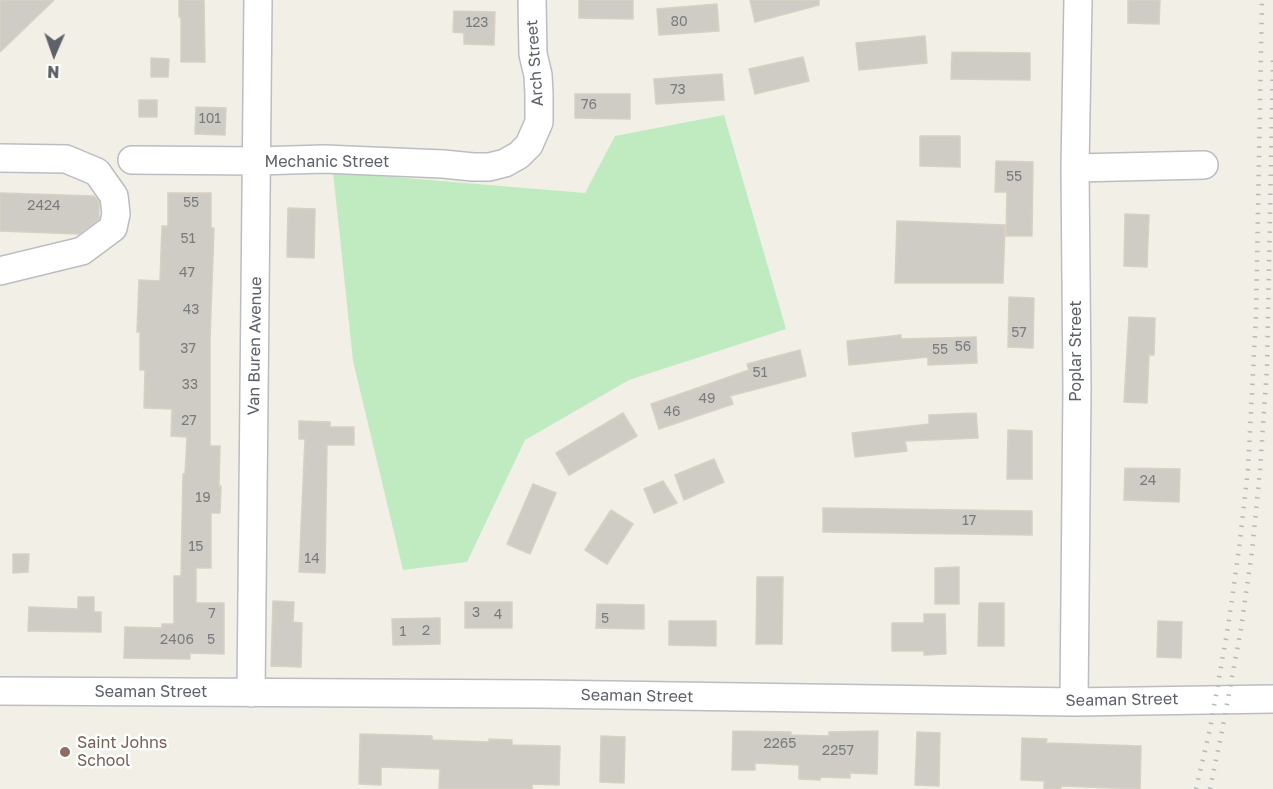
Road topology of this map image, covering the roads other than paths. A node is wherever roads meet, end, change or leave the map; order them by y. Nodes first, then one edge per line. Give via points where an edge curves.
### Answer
1 (258, 0) edge
2 (532, 0) edge
3 (1078, 0) edge
4 (519, 155) joint
5 (0, 158) edge
6 (132, 160) dead end
7 (257, 161) junction
8 (1204, 165) dead end
9 (1075, 168) junction
10 (0, 272) edge
11 (0, 691) edge
12 (252, 693) junction
13 (1273, 699) edge
14 (1074, 702) junction

1 - 7 street, Van Buren Avenue
2 - 4 street, Arch Street via 538,122 529,145
3 - 9 street, Poplar Street
4 - 7 street, Mechanic Street via 489,167 324,159
5 - 10 street via 66,159 97,172 114,195 116,214 113,228 82,251
6 - 7 street, Mechanic Street
7 - 12 street, Van Buren Avenue
8 - 9 street
9 - 14 street, Poplar Street
11 - 12 street, Seaman Street
12 - 14 street, Seaman Street
13 - 14 street, Seaman Street

